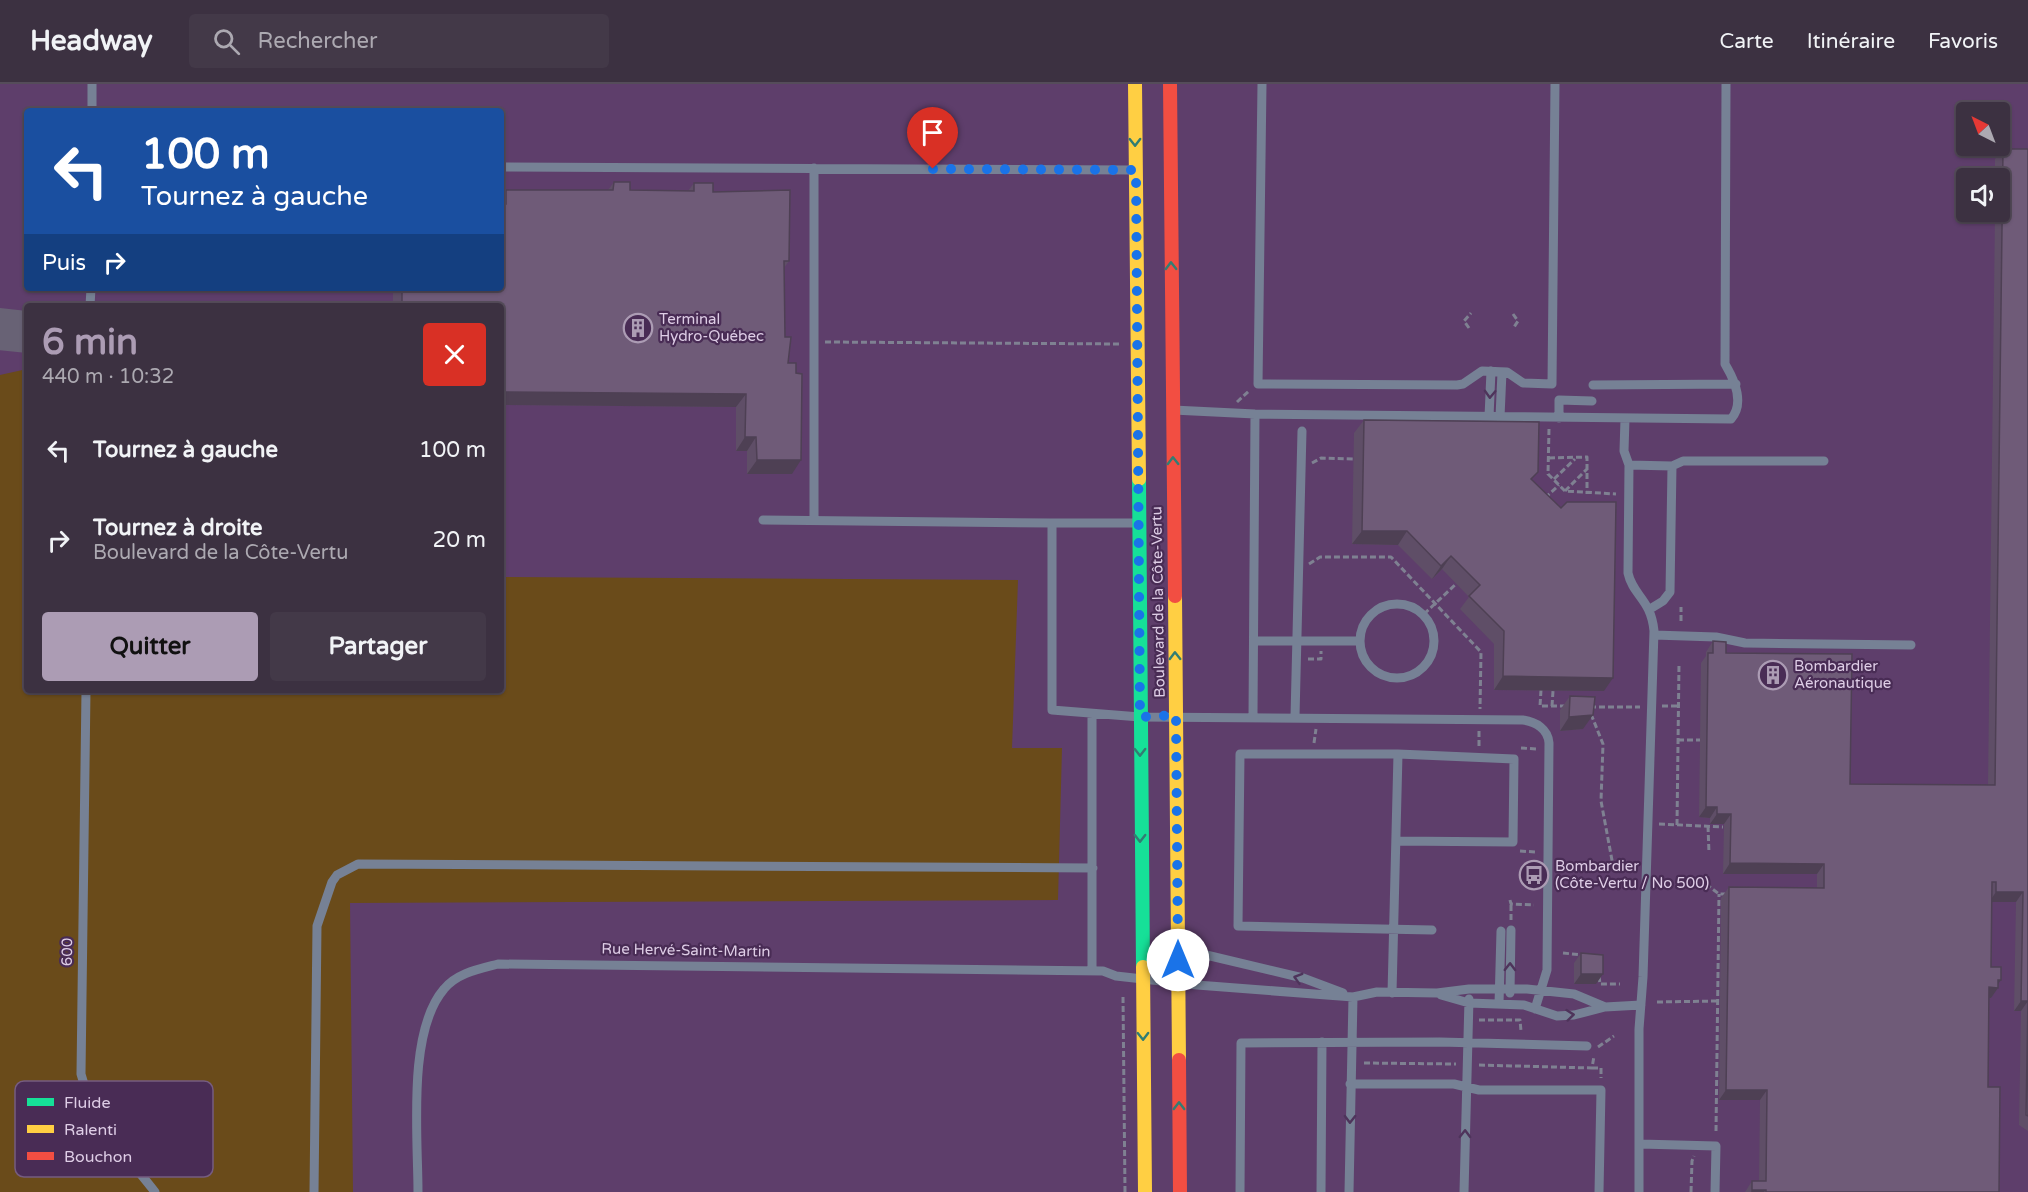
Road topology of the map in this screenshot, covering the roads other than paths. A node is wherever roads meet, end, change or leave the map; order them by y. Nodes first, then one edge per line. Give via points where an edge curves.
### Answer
1 (92, 84) edge
2 (1135, 84) edge
3 (1170, 84) edge
4 (1262, 84) edge
5 (1556, 84) edge
6 (1726, 84) edge
7 (92, 108) edge
8 (504, 167) edge
9 (814, 168) junction
10 (1136, 170) junction
11 (1491, 371) junction
12 (1502, 372) junction
13 (1736, 384) junction
14 (1593, 385) dead end
15 (1592, 401) dead end
16 (1173, 410) junction
17 (1255, 414) junction
18 (1489, 417) junction
19 (1500, 417) junction
20 (1559, 418) junction
21 (1625, 419) junction
22 (1302, 431) dead end
23 (1824, 461) dead end
24 (1629, 465) junction
25 (1672, 466) junction
26 (763, 520) dead end
27 (814, 520) junction
28 (1052, 523) junction
29 (1138, 523) junction
30 (1650, 609) junction
31 (1653, 635) junction
32 (1297, 640) junction
33 (1254, 641) junction
34 (1359, 641) junction
35 (1911, 645) dead end
36 (86, 693) edge
37 (1092, 714) junction
38 (1176, 715) junction
39 (1252, 716) junction
40 (1140, 717) junction
41 (1295, 717) junction
42 (1398, 754) junction
43 (1396, 841) junction
44 (1094, 868) junction
45 (1395, 929) junction
46 (1432, 930) dead end
47 (1178, 938) junction
48 (1092, 970) junction
49 (1142, 978) junction
50 (1178, 983) junction
51 (1469, 989) junction
52 (1499, 989) junction
53 (1510, 989) junction
54 (1540, 992) junction
55 (1392, 993) junction
56 (1437, 993) junction
57 (1353, 998) junction
58 (1469, 1003) junction
59 (1499, 1004) junction
60 (1510, 1004) junction
61 (1641, 1005) junction
62 (1605, 1007) junction
63 (1535, 1009) junction
64 (1323, 1042) junction
65 (1351, 1042) junction
66 (1467, 1044) junction
67 (1587, 1046) dead end
68 (83, 1081) edge
69 (1350, 1084) junction
70 (1466, 1088) junction
71 (1640, 1144) junction
72 (144, 1177) edge
73 (155, 1192) edge
74 (314, 1192) edge
75 (418, 1192) edge
76 (1145, 1192) edge
77 (1180, 1192) edge
78 (1240, 1192) edge
79 (1321, 1192) edge
80 (1349, 1192) edge
81 (1464, 1192) edge
82 (1599, 1192) edge
83 (1639, 1192) edge
84 (1715, 1192) edge

1 - 7 lane
2 -> 10 street, Boulevard de la Côte-Vertu
16 -> 3 street, Boulevard de la Côte-Vertu
4 - 11 lane via 1258,384 1457,385 1477,372
5 - 12 lane via 1552,384 1522,383
6 - 13 lane via 1725,364
8 - 9 lane
9 - 10 lane
9 - 27 lane
10 - 29 street, Boulevard de la Côte-Vertu
11 - 12 lane
11 -> 18 lane
12 - 19 lane
13 - 14 lane
13 - 21 lane via 1735,411 1726,420
15 - 20 lane via 1559,400
16 - 17 lane
38 -> 16 street, Boulevard de la Côte-Vertu
17 - 18 lane
17 - 33 lane
18 - 19 lane
19 - 20 lane
20 - 21 lane
21 - 24 lane via 1624,452
22 - 32 lane
23 - 25 lane via 1683,461
24 - 25 lane
24 - 30 lane via 1628,573
25 - 30 lane via 1670,592
26 - 27 lane
27 - 28 lane
28 - 29 lane
28 - 37 lane via 1052,710
29 - 40 street, Boulevard de la Côte-Vertu
30 - 31 lane
31 - 35 lane via 1716,637 1745,643
31 - 61 lane
32 - 33 lane
32 - 34 lane
32 - 41 lane
33 - 39 lane
34 - 34 lane via 1368,618 1388,604 1413,607 1424,614 1435,635 1435,648 1423,669 1400,679 1377,673 1362,653
36 - 68 lane, 600
37 - 40 lane
37 - 44 lane
38 - 39 lane
38 - 40 lane
38 - 47 street, Boulevard de la Côte-Vertu
39 - 41 lane
40 -> 49 street, Boulevard de la Côte-Vertu
41 - 54 lane via 1523,720 1542,728 1549,743 1547,970
42 - 43 lane
42 - 43 lane via 1514,759 1513,842
42 - 45 lane via 1240,754 1238,926
43 - 45 lane
44 - 48 lane
44 - 74 lane via 358,864 332,882 317,926
45 - 46 lane
45 - 55 lane
47 - 50 street, Boulevard de la Côte-Vertu
57 -> 47 lane via 1303,978 1202,954
48 - 49 lane, Rue Hervé-Saint-Martin
48 - 75 lane, Rue Hervé-Saint-Martin via 519,963 479,969 460,976 445,988 432,1006 425,1026 419,1071
49 - 50 lane, Rue Hervé-Saint-Martin
49 -> 76 street, Boulevard de la Côte-Vertu
50 - 57 lane, Rue Hervé-Saint-Martin
77 -> 50 street, Boulevard de la Côte-Vertu
51 - 52 lane
51 - 56 lane
51 - 58 lane
52 - 53 lane
53 -> 52 lane via 1506,931
52 - 59 lane
53 - 54 lane
53 - 60 lane
54 - 62 lane via 1574,994
54 - 63 lane
55 - 56 lane, Rue Hervé-Saint-Martin
55 - 57 lane, Rue Hervé-Saint-Martin
56 - 58 lane
57 - 65 lane
58 - 59 lane
58 - 66 lane
59 - 60 lane
60 - 63 lane
61 - 62 lane
61 - 71 lane
63 -> 62 lane via 1566,1016
64 - 65 lane
64 - 78 lane via 1241,1043
64 - 79 lane
65 - 66 lane
65 - 69 lane
66 - 67 lane
66 - 70 lane
69 - 70 lane via 1454,1084
69 -> 80 lane
81 -> 70 lane
70 - 82 lane via 1601,1090
71 - 83 lane
71 - 84 lane via 1716,1146
72 - 73 lane, 600

